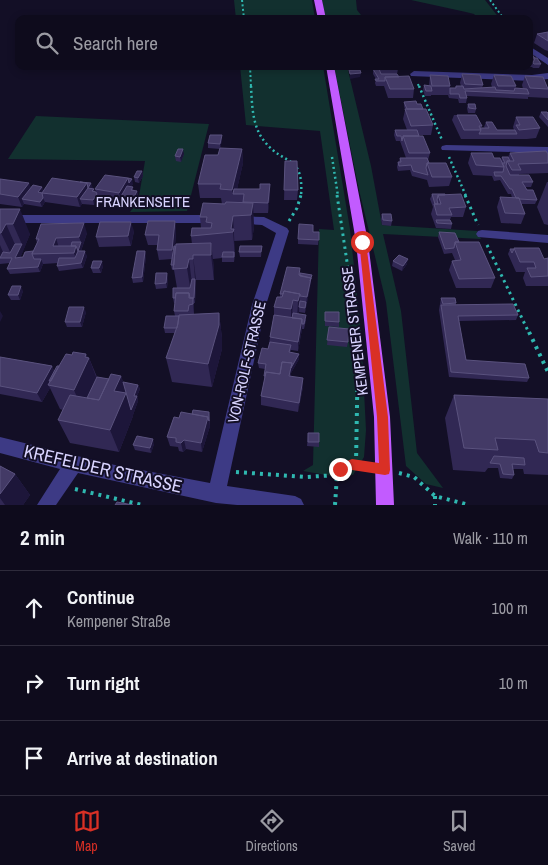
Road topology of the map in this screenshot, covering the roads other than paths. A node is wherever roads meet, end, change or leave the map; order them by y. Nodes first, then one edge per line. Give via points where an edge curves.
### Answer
1 (318, 0) edge
2 (321, 15) edge
3 (533, 51) edge
4 (548, 62) edge
5 (331, 70) edge
6 (414, 74) road end
7 (548, 76) edge
8 (446, 148) road end
9 (548, 150) edge
10 (0, 218) edge
11 (283, 231) joint
12 (482, 234) road end
13 (548, 239) edge
14 (0, 445) edge
15 (73, 465) junction
16 (216, 494) junction
17 (46, 505) edge
18 (295, 505) edge
19 (385, 505) edge

1 - 2 main road
3 - 4 street
5 - 19 main road, KEMPENER STRASSE via 362,242 382,417
6 - 7 street
8 - 9 street
10 - 11 street, FRANKENSEITE via 264,221
11 - 16 street, VON-ROLF-STRASSE via 259,305
12 - 13 street
14 - 15 street, KREFELDER STRASSE
15 - 16 street, KREFELDER STRASSE
15 - 17 street
16 - 18 street, KREFELDER STRASSE

